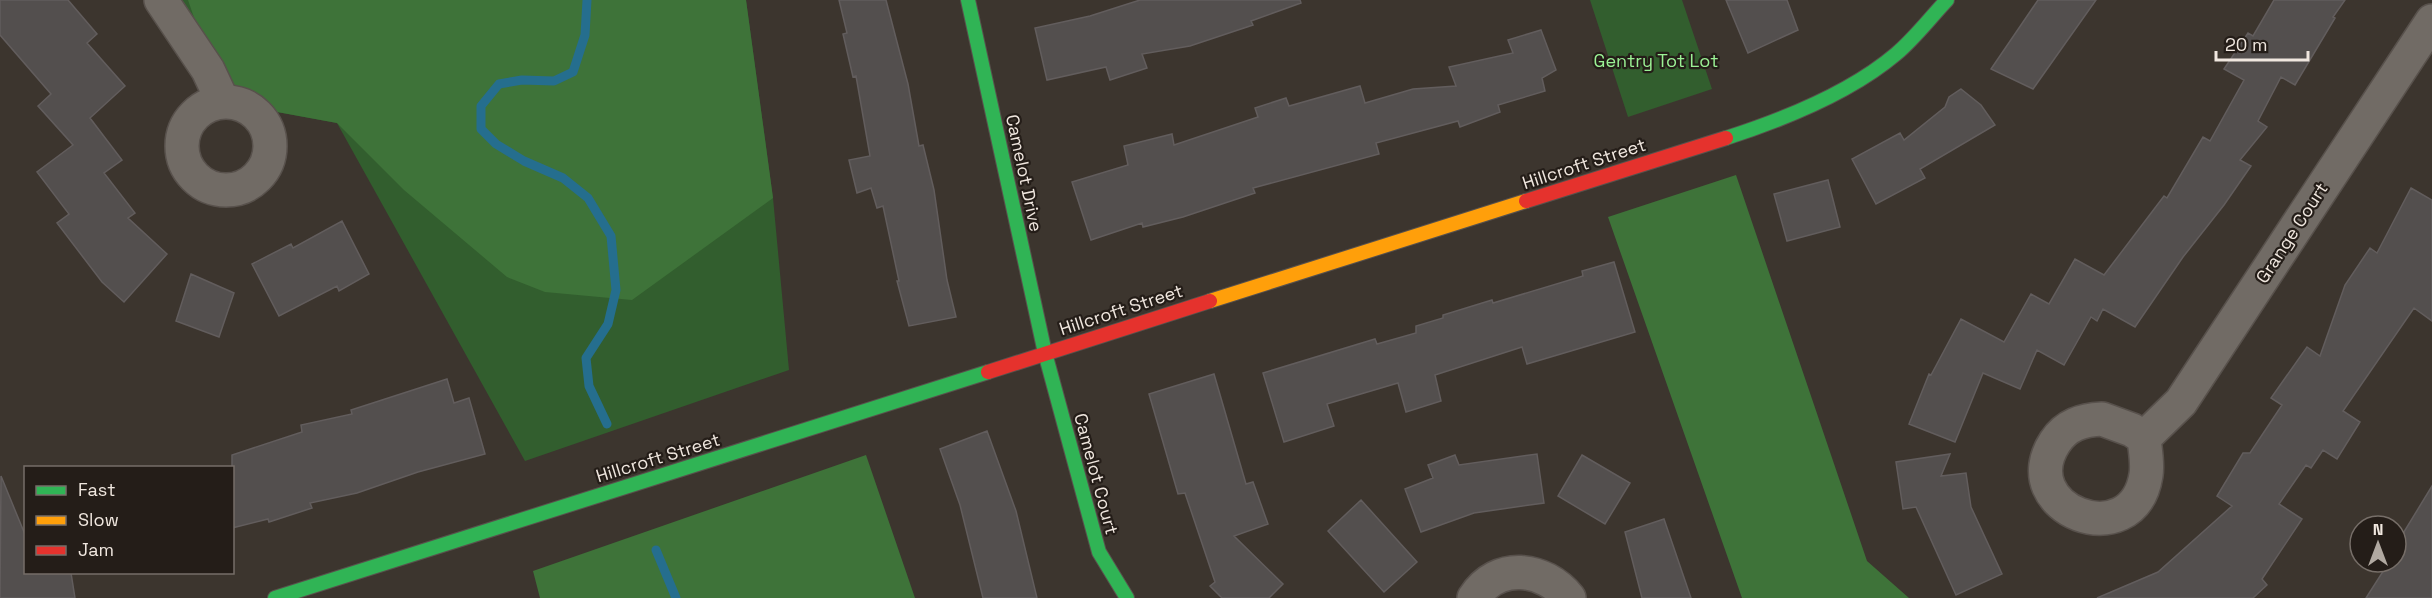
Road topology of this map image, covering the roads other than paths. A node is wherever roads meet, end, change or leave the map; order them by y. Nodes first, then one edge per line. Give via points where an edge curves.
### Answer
1 (161, 0) edge
2 (968, 0) edge
3 (1947, 0) edge
4 (2432, 21) edge
5 (223, 102) dead end
6 (1045, 353) junction
7 (2144, 438) dead end
8 (275, 598) edge
9 (1128, 598) edge
10 (1473, 598) edge
11 (1569, 598) edge

1 - 5 street via 208,70
2 - 6 street, Camelot Drive
3 - 6 street, Hillcroft Street via 1896,54 1837,93 1760,127
4 - 7 street, Grange Court via 2181,402
6 - 8 street, Hillcroft Street
6 - 9 street, Camelot Court via 1099,552
10 - 11 street via 1491,581 1526,572 1544,576

